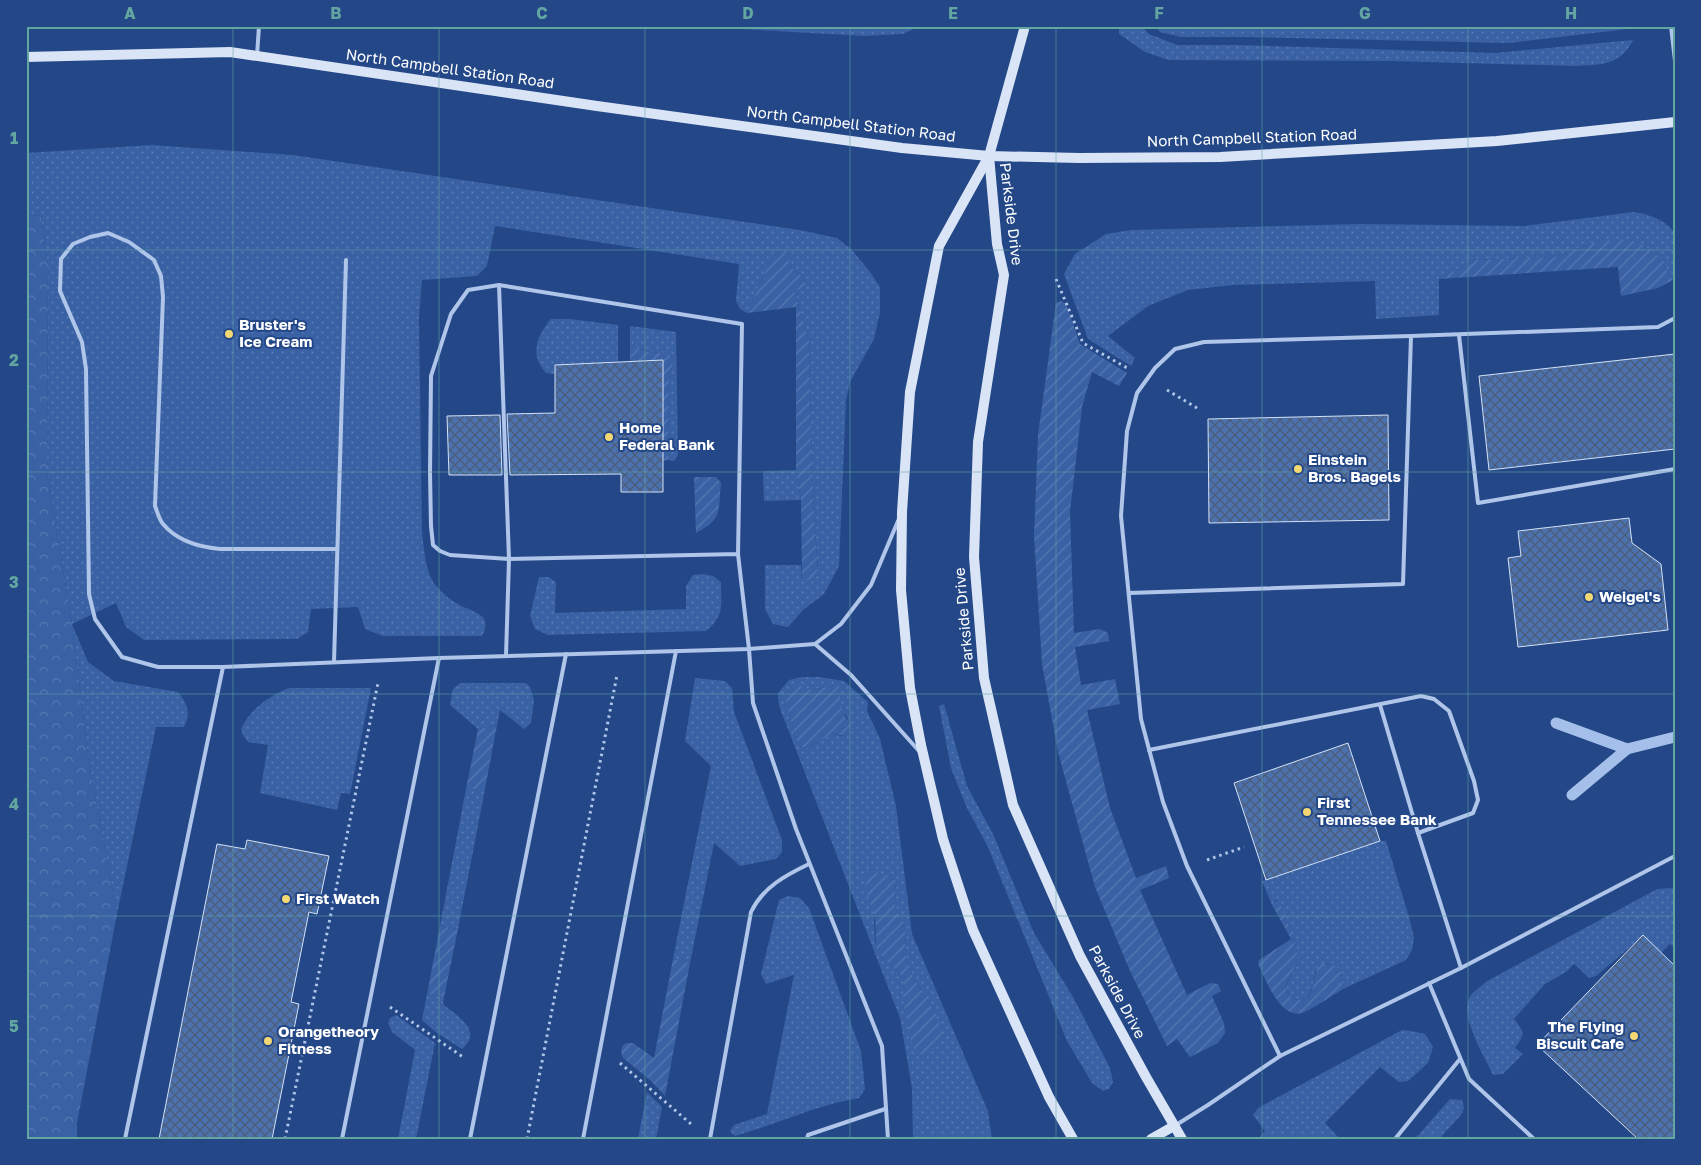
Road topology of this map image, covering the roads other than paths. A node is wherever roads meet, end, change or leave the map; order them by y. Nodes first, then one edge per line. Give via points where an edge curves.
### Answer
1 (259, 26) edge
2 (1025, 26) edge
3 (1671, 26) edge
4 (257, 56) junction
5 (26, 57) edge
6 (1675, 61) edge
7 (1675, 122) edge
8 (989, 156) junction
9 (346, 260) dead end
10 (499, 285) junction
11 (1675, 318) edge
12 (1459, 334) junction
13 (1411, 336) junction
14 (1675, 469) edge
15 (902, 512) junction
16 (337, 549) junction
17 (738, 554) junction
18 (509, 559) junction
19 (1129, 594) junction
20 (815, 644) junction
21 (749, 649) junction
22 (676, 651) junction
23 (566, 654) junction
24 (506, 656) junction
25 (439, 658) junction
26 (334, 662) junction
27 (223, 667) junction
28 (1380, 705) junction
29 (1149, 750) junction
30 (924, 755) junction
31 (1418, 834) junction
32 (1675, 856) edge
33 (810, 864) junction
34 (1461, 968) junction
35 (1429, 983) junction
36 (1280, 1056) junction
37 (1460, 1060) junction
38 (885, 1109) junction
39 (1174, 1126) junction
40 (126, 1139) edge
41 (342, 1139) edge
42 (470, 1139) edge
43 (583, 1139) edge
44 (710, 1139) edge
45 (807, 1139) edge
46 (888, 1139) edge
47 (1073, 1139) edge
48 (1151, 1139) edge
49 (1182, 1139) edge
50 (1395, 1139) edge
51 (1534, 1139) edge

1 - 4 lane
2 - 8 street
3 - 6 lane
4 - 5 street, North Campbell Station Road via 230,52
4 - 8 street, North Campbell Station Road via 902,148
7 - 8 street, North Campbell Station Road via 1497,141 1220,157
8 - 15 street, Parkside Drive via 938,246 910,392
8 - 39 street, Parkside Drive via 997,244 1004,275 978,442 974,557 984,678 1012,805 1080,956
9 - 16 lane
10 - 17 lane via 742,324
10 - 18 lane
10 - 18 lane via 468,290 451,314 431,376 431,526 433,545 450,555
11 - 12 lane via 1658,327
12 - 13 lane
12 - 14 lane via 1478,503
13 - 19 lane via 1204,342 1175,349 1155,368 1137,393 1128,431 1122,516
13 - 19 lane via 1403,584
15 - 20 lane via 871,585 841,624
15 - 30 street, Parkside Drive via 901,590 910,688
16 - 26 lane
16 - 27 lane via 203,547 174,535 162,523 155,506 161,276 154,260 129,242 108,233 90,236 73,244 61,259 60,291 82,342 86,369 89,594 95,619 122,657 158,667
17 - 18 lane
17 - 21 lane
18 - 24 lane
19 - 29 lane via 1141,719
20 - 21 lane
20 - 30 lane via 851,675
21 - 22 lane
21 - 33 lane via 753,703
22 - 23 lane
22 - 43 lane
23 - 24 lane
23 - 42 lane
24 - 25 lane
25 - 26 lane
25 - 41 lane
26 - 27 lane
27 - 40 lane
28 - 29 lane
28 - 31 lane
28 - 31 lane via 1421,696 1434,698 1449,711 1474,781 1478,800 1474,813
29 - 36 lane via 1163,802 1187,866
30 - 47 street, Parkside Drive via 943,839 973,930 1049,1097
31 - 34 lane
32 - 34 lane
33 - 38 lane via 882,1046
33 - 44 lane via 782,877 756,901 751,912
34 - 35 lane
35 - 36 lane
35 - 37 lane
36 - 39 lane
37 - 50 lane
37 - 51 lane via 1469,1079
38 - 45 lane via 808,1135
38 - 46 lane
39 - 48 street
39 - 49 street, Parkside Drive

